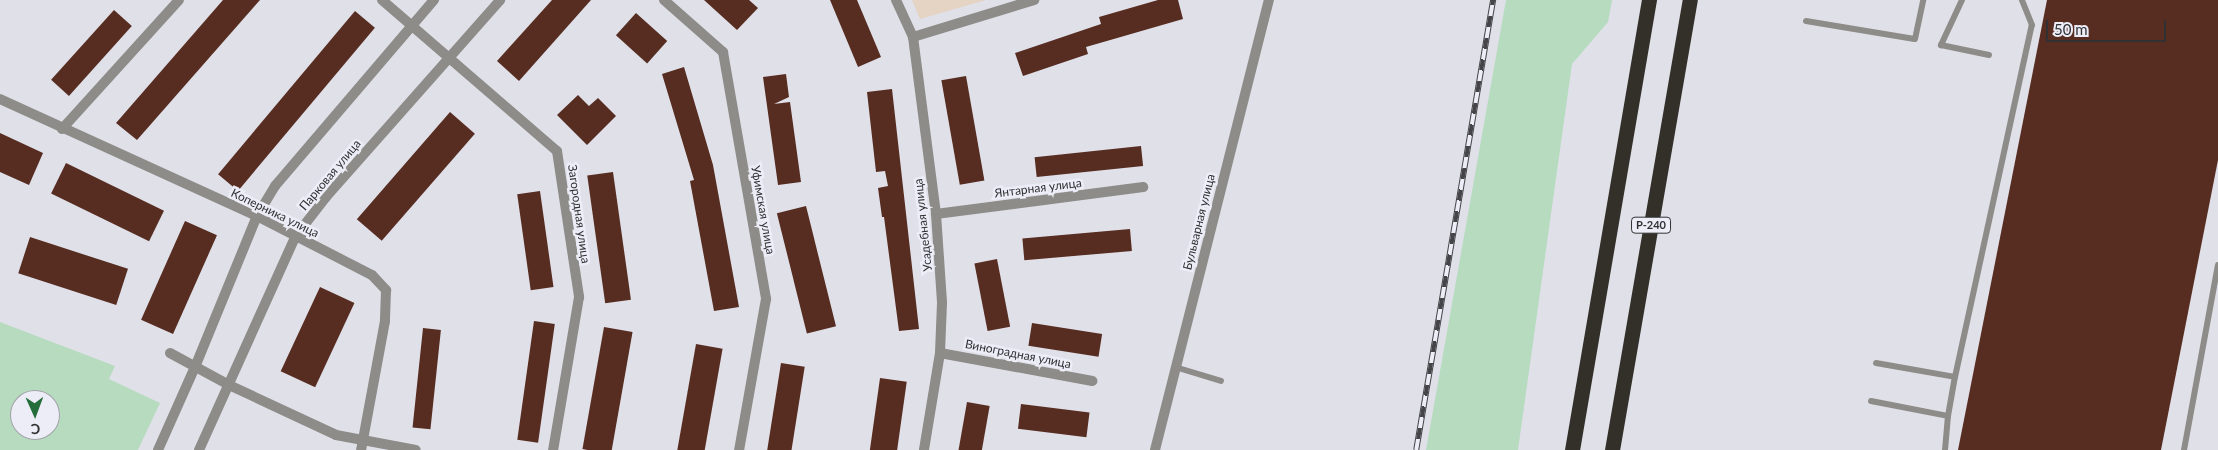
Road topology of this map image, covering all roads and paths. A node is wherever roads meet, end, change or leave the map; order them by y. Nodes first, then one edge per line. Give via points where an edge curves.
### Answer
1 (179, 0) edge
2 (382, 0) edge
3 (434, 0) edge
4 (500, 0) edge
5 (664, 0) edge
6 (896, 0) edge
7 (1034, 0) edge
8 (1269, 0) edge
9 (1649, 0) edge
10 (1690, 0) edge
11 (1923, 0) edge
12 (1962, 0) edge
13 (2022, 0) edge
14 (1806, 20) dead end
15 (410, 26) junction
16 (913, 37) junction
17 (1989, 55) dead end
18 (448, 59) junction
19 (0, 99) edge
20 (62, 129) junction
21 (1143, 187) dead end
22 (936, 214) junction
23 (257, 216) junction
24 (295, 237) junction
25 (2218, 265) edge
26 (940, 352) junction
27 (170, 353) dead end
28 (1876, 363) dead end
29 (195, 367) junction
30 (1175, 367) junction
31 (1955, 377) junction
32 (1092, 381) dead end
33 (1221, 381) dead end
34 (229, 385) junction
35 (1871, 401) dead end
36 (1948, 416) junction
37 (362, 445) edge
38 (158, 450) edge
39 (199, 450) edge
40 (416, 450) edge
41 (553, 450) edge
42 (739, 450) edge
43 (924, 450) edge
44 (1154, 450) edge
45 (1572, 450) edge
46 (1612, 450) edge
47 (1944, 450) edge
48 (2184, 450) edge

1 - 20 street
2 - 15 street, Загородная улица
3 - 15 street
4 - 18 street, Парковая улица
5 - 42 street, Уфимская улица via 723,52 766,299
6 - 16 street, Усадебная улица
7 - 16 street
8 - 30 street, Бульварная улица
9 - 45 highway, Р-240
10 - 46 highway, Р-240
11 - 14 lane via 1915,39
12 - 17 lane via 1941,45
13 - 31 lane via 2032,25
15 - 18 street, Загородная улица
15 - 23 street via 275,186
16 - 22 street, Усадебная улица
18 - 24 street, Парковая улица via 326,197
18 - 41 street, Загородная улица via 557,151 579,297
19 - 20 street, Коперника улица
20 - 23 street, Коперника улица
21 - 22 street, Янтарная улица
22 - 26 street, Усадебная улица via 942,303
23 - 24 street, Коперника улица
23 - 29 street
24 - 34 street, Парковая улица
24 - 37 street, Коперника улица via 372,275 386,290 385,321
25 - 48 lane
26 - 32 street, Виноградная улица
26 - 43 street, Усадебная улица
27 - 29 street
28 - 31 lane
29 - 34 street
29 - 38 street
30 - 33 lane
30 - 44 street, Бульварная улица
31 - 36 lane
34 - 37 street
34 - 39 street, Парковая улица
35 - 36 lane
36 - 47 lane
37 - 40 street

